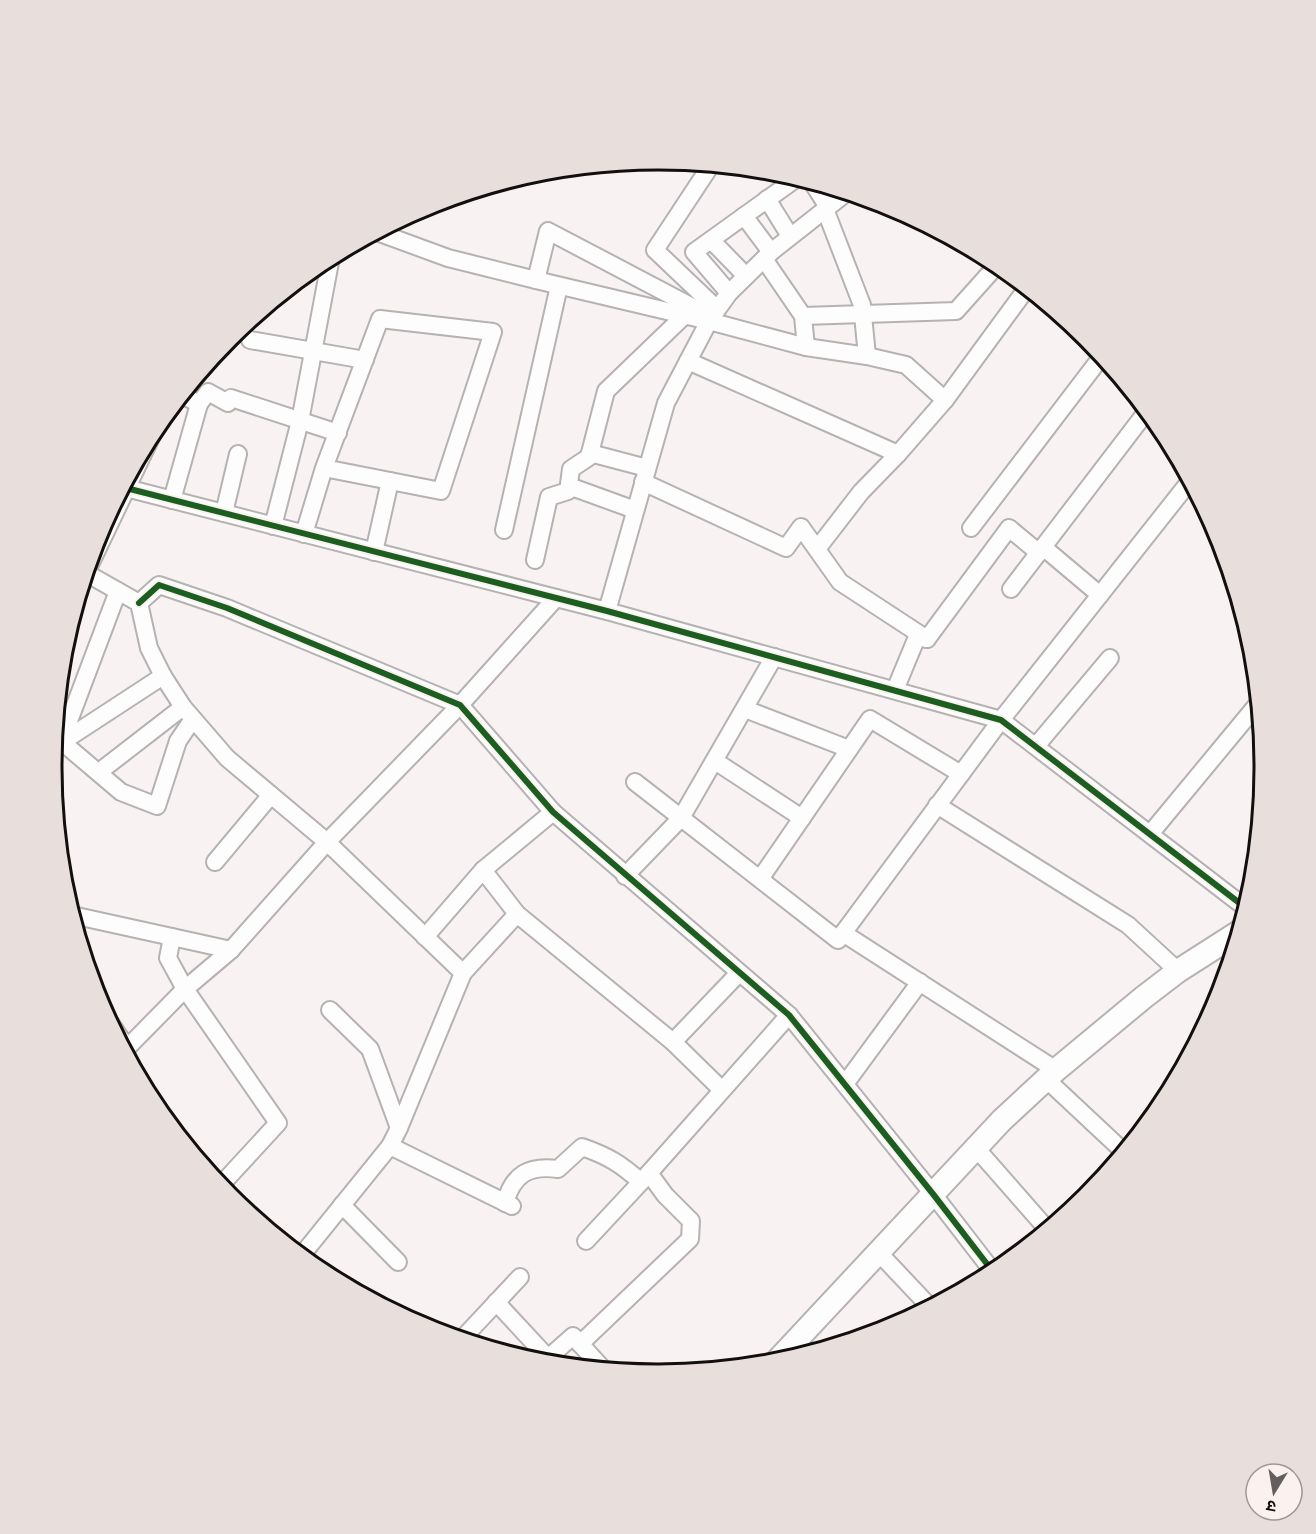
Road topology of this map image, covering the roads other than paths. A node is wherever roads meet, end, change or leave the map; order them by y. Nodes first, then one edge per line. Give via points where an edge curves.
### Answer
1 (706, 173) edge
2 (787, 185) edge
3 (818, 193) edge
4 (767, 199) junction
5 (838, 199) edge
6 (826, 208) junction
7 (744, 216) junction
8 (387, 236) edge
9 (790, 236) junction
10 (711, 240) junction
11 (768, 256) junction
12 (329, 270) edge
13 (987, 270) edge
14 (746, 276) junction
15 (536, 280) junction
16 (560, 286) junction
17 (729, 293) junction
18 (1022, 295) edge
19 (863, 314) junction
20 (685, 315) junction
21 (713, 316) junction
22 (802, 316) junction
23 (250, 340) dead end
24 (806, 348) junction
25 (313, 351) junction
26 (867, 356) junction
27 (365, 360) junction
28 (688, 361) junction
29 (1096, 363) edge
30 (189, 399) edge
31 (945, 400) junction
32 (199, 404) junction
33 (1141, 418) edge
34 (300, 421) junction
35 (338, 433) junction
36 (590, 453) junction
37 (238, 454) dead end
38 (898, 454) junction
39 (324, 468) junction
40 (645, 475) junction
41 (390, 481) junction
42 (569, 486) junction
43 (1185, 488) edge
44 (130, 489) edge
45 (172, 500) junction
46 (635, 510) junction
47 (224, 513) junction
48 (273, 526) junction
49 (970, 528) dead end
50 (504, 530) dead end
51 (304, 534) junction
52 (817, 549) junction
53 (1041, 550) junction
54 (375, 552) junction
55 (535, 560) dead end
56 (92, 577) edge
57 (1011, 590) dead end
58 (118, 591) junction
59 (1100, 595) junction
60 (556, 598) junction
61 (139, 603) junction
62 (607, 611) junction
63 (927, 639) junction
64 (774, 657) junction
65 (1110, 658) dead end
66 (163, 676) junction
67 (895, 690) junction
68 (460, 705) junction
69 (745, 709) junction
70 (1251, 712) edge
71 (188, 713) junction
72 (1001, 720) junction
73 (63, 725) edge
74 (63, 730) edge
75 (63, 733) edge
76 (1036, 746) junction
77 (849, 749) junction
78 (715, 761) junction
79 (99, 772) junction
80 (961, 774) junction
81 (635, 782) dead end
82 (271, 795) junction
83 (937, 805) junction
84 (553, 812) junction
85 (681, 818) junction
86 (802, 818) junction
87 (1150, 834) junction
88 (327, 842) junction
89 (215, 862) dead end
90 (483, 870) junction
91 (625, 876) junction
92 (760, 879) junction
93 (1238, 902) edge
94 (517, 914) junction
95 (81, 917) edge
96 (843, 933) junction
97 (425, 937) junction
98 (172, 938) junction
99 (1229, 939) edge
100 (231, 950) junction
101 (1179, 971) junction
102 (463, 973) junction
103 (739, 973) junction
104 (920, 982) junction
105 (185, 989) junction
106 (330, 1010) dead end
107 (789, 1015) junction
108 (673, 1042) junction
109 (131, 1046) edge
110 (1051, 1074) junction
111 (844, 1084) junction
112 (722, 1090) junction
113 (399, 1128) junction
114 (390, 1146) junction
115 (1118, 1146) edge
116 (976, 1148) junction
117 (645, 1178) junction
118 (227, 1179) edge
119 (933, 1194) junction
120 (342, 1205) junction
121 (1042, 1223) edge
122 (586, 1241) dead end
123 (307, 1249) edge
124 (879, 1252) junction
125 (398, 1262) dead end
126 (987, 1264) edge
127 (520, 1277) dead end
128 (925, 1301) edge
129 (496, 1302) junction
130 (468, 1333) edge
131 (580, 1344) junction
132 (789, 1349) edge
133 (536, 1351) edge
134 (552, 1354) edge
135 (594, 1359) edge

1 - 21 street via 655,250
2 - 4 street
3 - 6 street
4 - 7 street
4 - 9 street
5 - 6 street
6 - 9 street
6 - 19 street
7 - 10 street
7 - 11 street
8 - 15 street via 448,258
9 - 11 street
10 - 14 street
10 - 17 street via 694,252
11 - 14 street
11 - 22 street
12 - 25 street
13 - 19 street via 956,311
14 - 17 street
15 - 16 street
15 - 21 street via 548,231
16 - 20 street
16 - 50 street
17 - 21 street
18 - 31 street
19 - 22 street
19 - 26 street
20 - 21 street
20 - 36 street via 606,391
21 - 24 street
21 - 28 street
22 - 24 street
23 - 25 street
24 - 26 street
25 - 27 street
25 - 34 street
26 - 31 street via 906,365
27 - 35 street
27 - 41 street via 380,319 493,332 441,491
28 - 38 street
28 - 40 street via 666,403
29 - 49 street
30 - 32 street
31 - 38 street
32 - 34 street via 208,392 228,403 231,398
32 - 45 street
33 - 53 street
34 - 35 street
34 - 48 street
35 - 39 street
36 - 40 street
36 - 42 street via 571,469
37 - 47 street
38 - 52 street via 861,492
39 - 41 street
39 - 51 street
40 - 46 street
40 - 52 street via 786,548 801,527
41 - 54 street
42 - 46 street
42 - 55 street via 568,491 549,497
43 - 59 street
44 - 45 street
45 - 47 street
46 - 62 street
47 - 48 street
48 - 51 street
51 - 54 street
52 - 63 street via 840,582
53 - 57 street
53 - 59 street
53 - 63 street via 1009,528
54 - 60 street
56 - 58 street
58 - 61 street
58 - 73 street
59 - 72 street
60 - 62 street
60 - 68 street
61 - 66 street via 149,648
61 - 68 street via 159,585 227,608
62 - 64 street
63 - 67 street via 917,637
64 - 67 street
64 - 69 street
65 - 76 street
66 - 71 street
66 - 74 street
67 - 72 street
68 - 84 street
68 - 88 street
69 - 77 street
69 - 78 street
70 - 87 street
71 - 79 street
71 - 79 street via 157,806 121,792
71 - 82 street via 227,758
72 - 76 street
72 - 80 street
75 - 79 street
76 - 87 street
77 - 80 street via 870,719
77 - 86 street
78 - 85 street
78 - 86 street
80 - 83 street
81 - 85 street
82 - 88 street
82 - 89 street
83 - 96 street
83 - 101 street via 1128,925
84 - 90 street
84 - 91 street
85 - 91 street
85 - 92 street
86 - 92 street
87 - 93 street
88 - 97 street
88 - 100 street
90 - 94 street
90 - 97 street
91 - 103 street
92 - 96 street via 838,940
94 - 102 street
94 - 108 street
95 - 98 street
96 - 104 street
97 - 102 street
98 - 100 street
98 - 105 street via 168,958
99 - 101 main road
100 - 105 street
101 - 110 main road
102 - 113 street
103 - 107 street
103 - 108 street
104 - 110 street
104 - 111 street
105 - 109 street
105 - 118 street via 278,1123
106 - 113 street via 370,1049
107 - 111 street
107 - 112 street
108 - 112 street
110 - 115 street
110 - 116 main road
111 - 119 street
112 - 117 street
113 - 114 street
114 - 117 street via 508,1204 508,1191 524,1172 542,1167 558,1169 582,1148 604,1155
114 - 120 street
116 - 119 main road
116 - 121 street
117 - 122 street
117 - 131 street via 691,1221 690,1239
119 - 124 main road
119 - 126 street
120 - 123 street
120 - 125 street
124 - 128 street
124 - 132 main road
127 - 129 street
129 - 130 street
129 - 133 street
131 - 134 street via 573,1336
131 - 135 street

